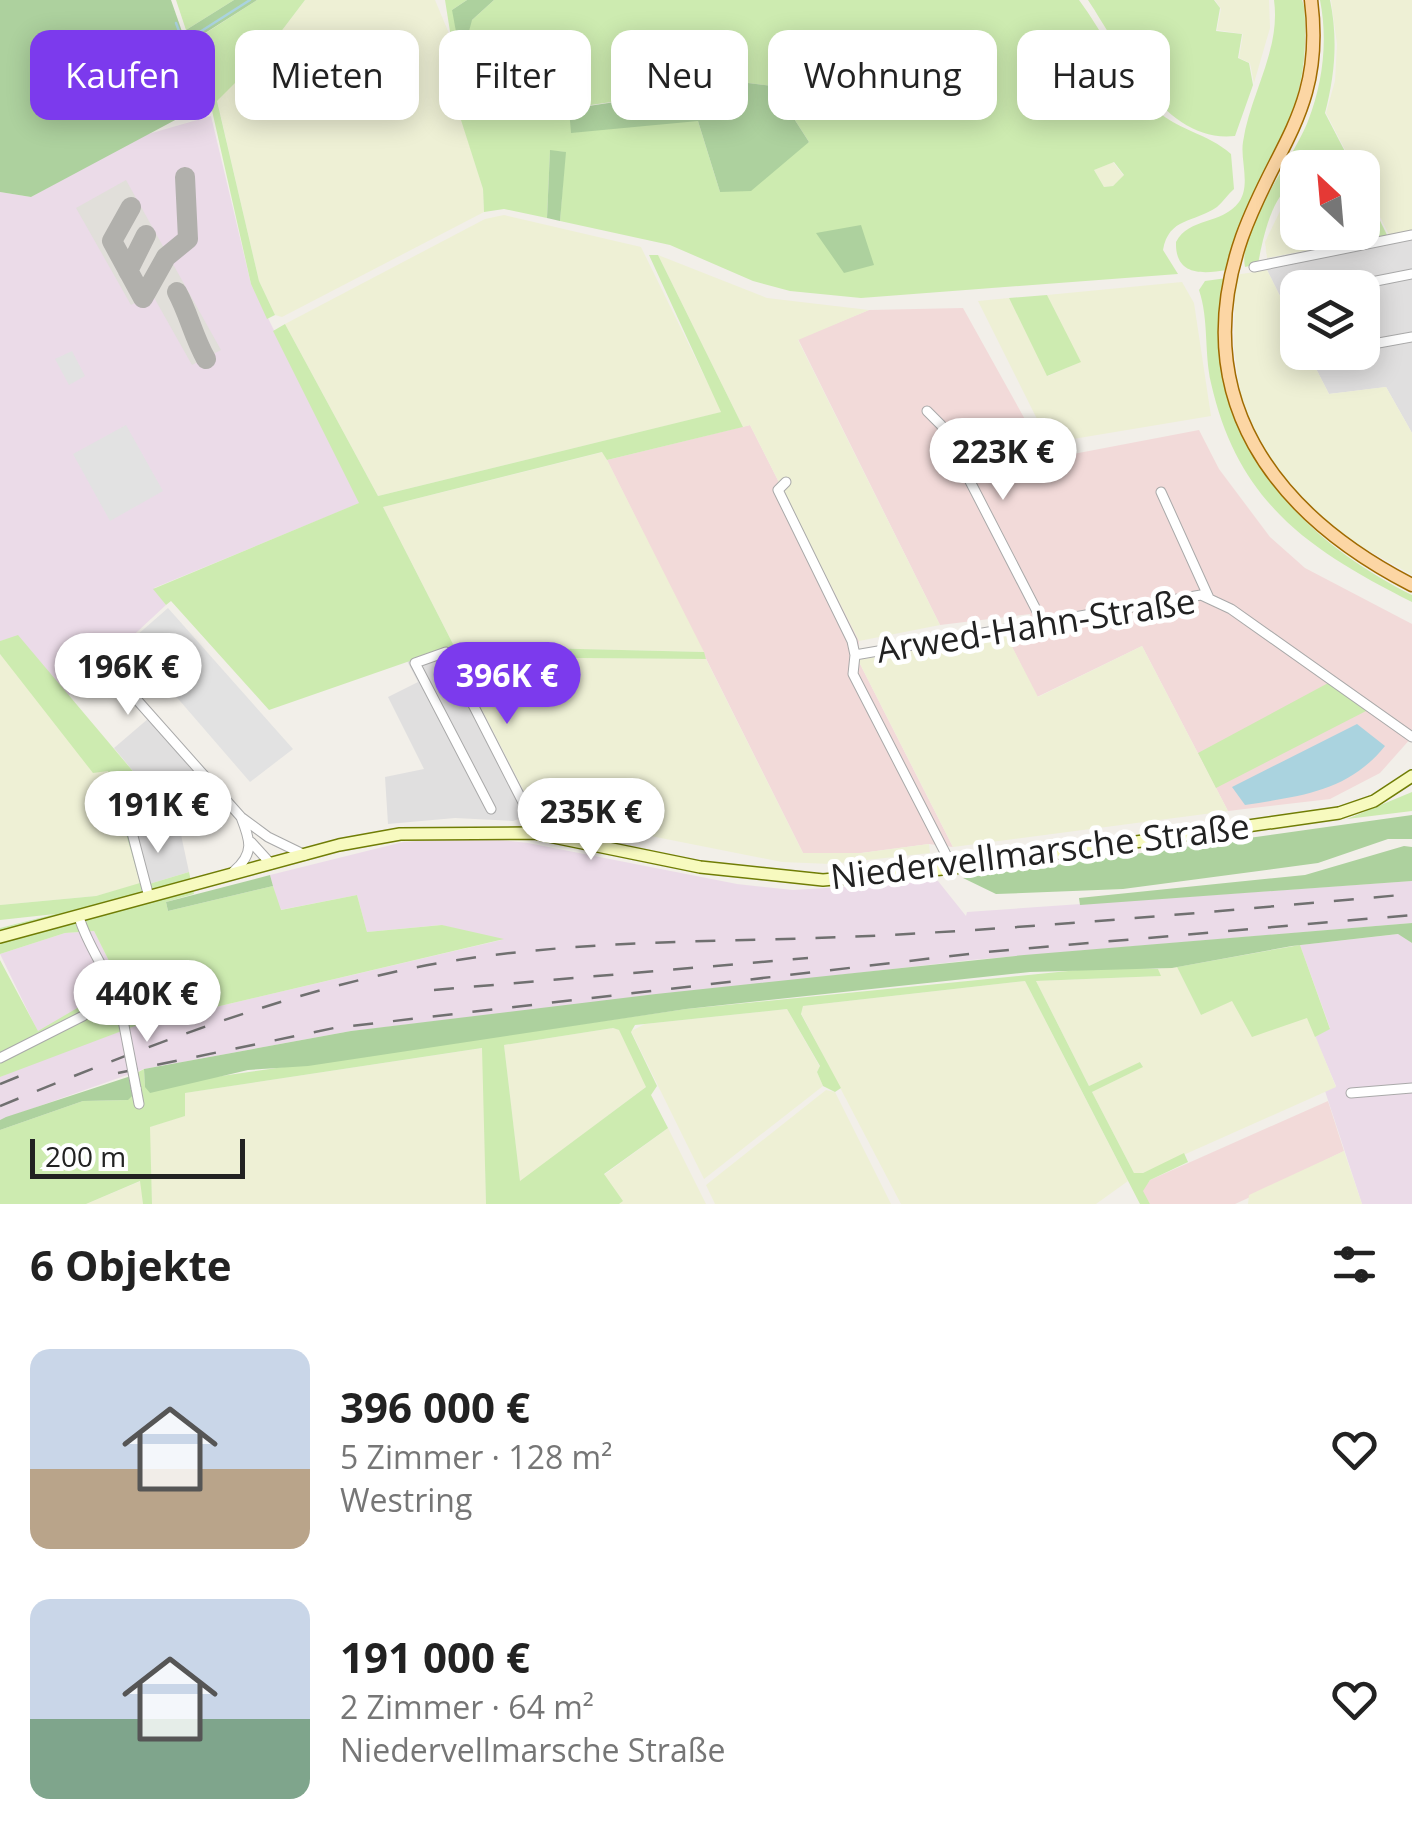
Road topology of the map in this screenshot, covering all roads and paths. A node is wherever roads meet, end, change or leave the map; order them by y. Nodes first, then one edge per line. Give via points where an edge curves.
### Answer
1 (1311, 0) edge
2 (1412, 235) edge
3 (1254, 267) dead end
4 (1412, 274) edge
5 (1380, 280) edge
6 (1412, 337) edge
7 (1380, 343) edge
8 (927, 411) dead end
9 (786, 482) dead end
10 (1161, 492) dead end
11 (1412, 585) edge
12 (1209, 598) junction
13 (1042, 621) junction
14 (90, 647) dead end
15 (855, 655) junction
16 (1412, 737) edge
17 (1412, 776) edge
18 (491, 809) dead end
19 (242, 816) junction
20 (130, 825) dead end
21 (534, 833) junction
22 (268, 837) junction
23 (251, 842) junction
24 (305, 854) junction
25 (270, 864) junction
26 (953, 868) junction
27 (230, 875) junction
28 (149, 897) junction
29 (79, 918) junction
30 (0, 937) edge
31 (112, 988) junction
32 (0, 1058) edge
33 (1412, 1088) edge
34 (1351, 1093) dead end
35 (139, 1104) dead end

1 - 11 main road via 1315,48 1306,99 1256,203 1231,280 1232,377 1252,439 1286,494 1344,546
2 - 3 street
4 - 5 street
6 - 7 street
8 - 13 street via 941,425
9 - 15 street via 778,490
10 - 12 street
12 - 13 street, Arwed-Hahn-Straße via 1191,594
12 - 16 street, Arwed-Hahn-Straße
13 - 15 street, Arwed-Hahn-Straße
14 - 19 street
15 - 26 street, Arwed-Hahn-Straße via 853,674
17 - 26 main road, Niedervellmarsche Straße via 1374,801 1339,813
18 - 21 street via 415,663 446,652
19 - 22 street
19 - 23 street
20 - 28 street
21 - 24 main road, Niedervellmarsche Straße via 400,834
21 - 26 main road, Niedervellmarsche Straße via 768,878 836,880
22 - 24 street
22 - 25 street
23 - 25 street
23 - 27 street
24 - 25 main road, Niedervellmarsche Straße
25 - 27 main road, Niedervellmarsche Straße
27 - 28 main road, Niedervellmarsche Straße
28 - 29 main road, Niedervellmarsche Straße
29 - 30 main road, Niedervellmarsche Straße
29 - 31 street
31 - 32 street via 83,1016
31 - 35 street, bridge
33 - 34 street

